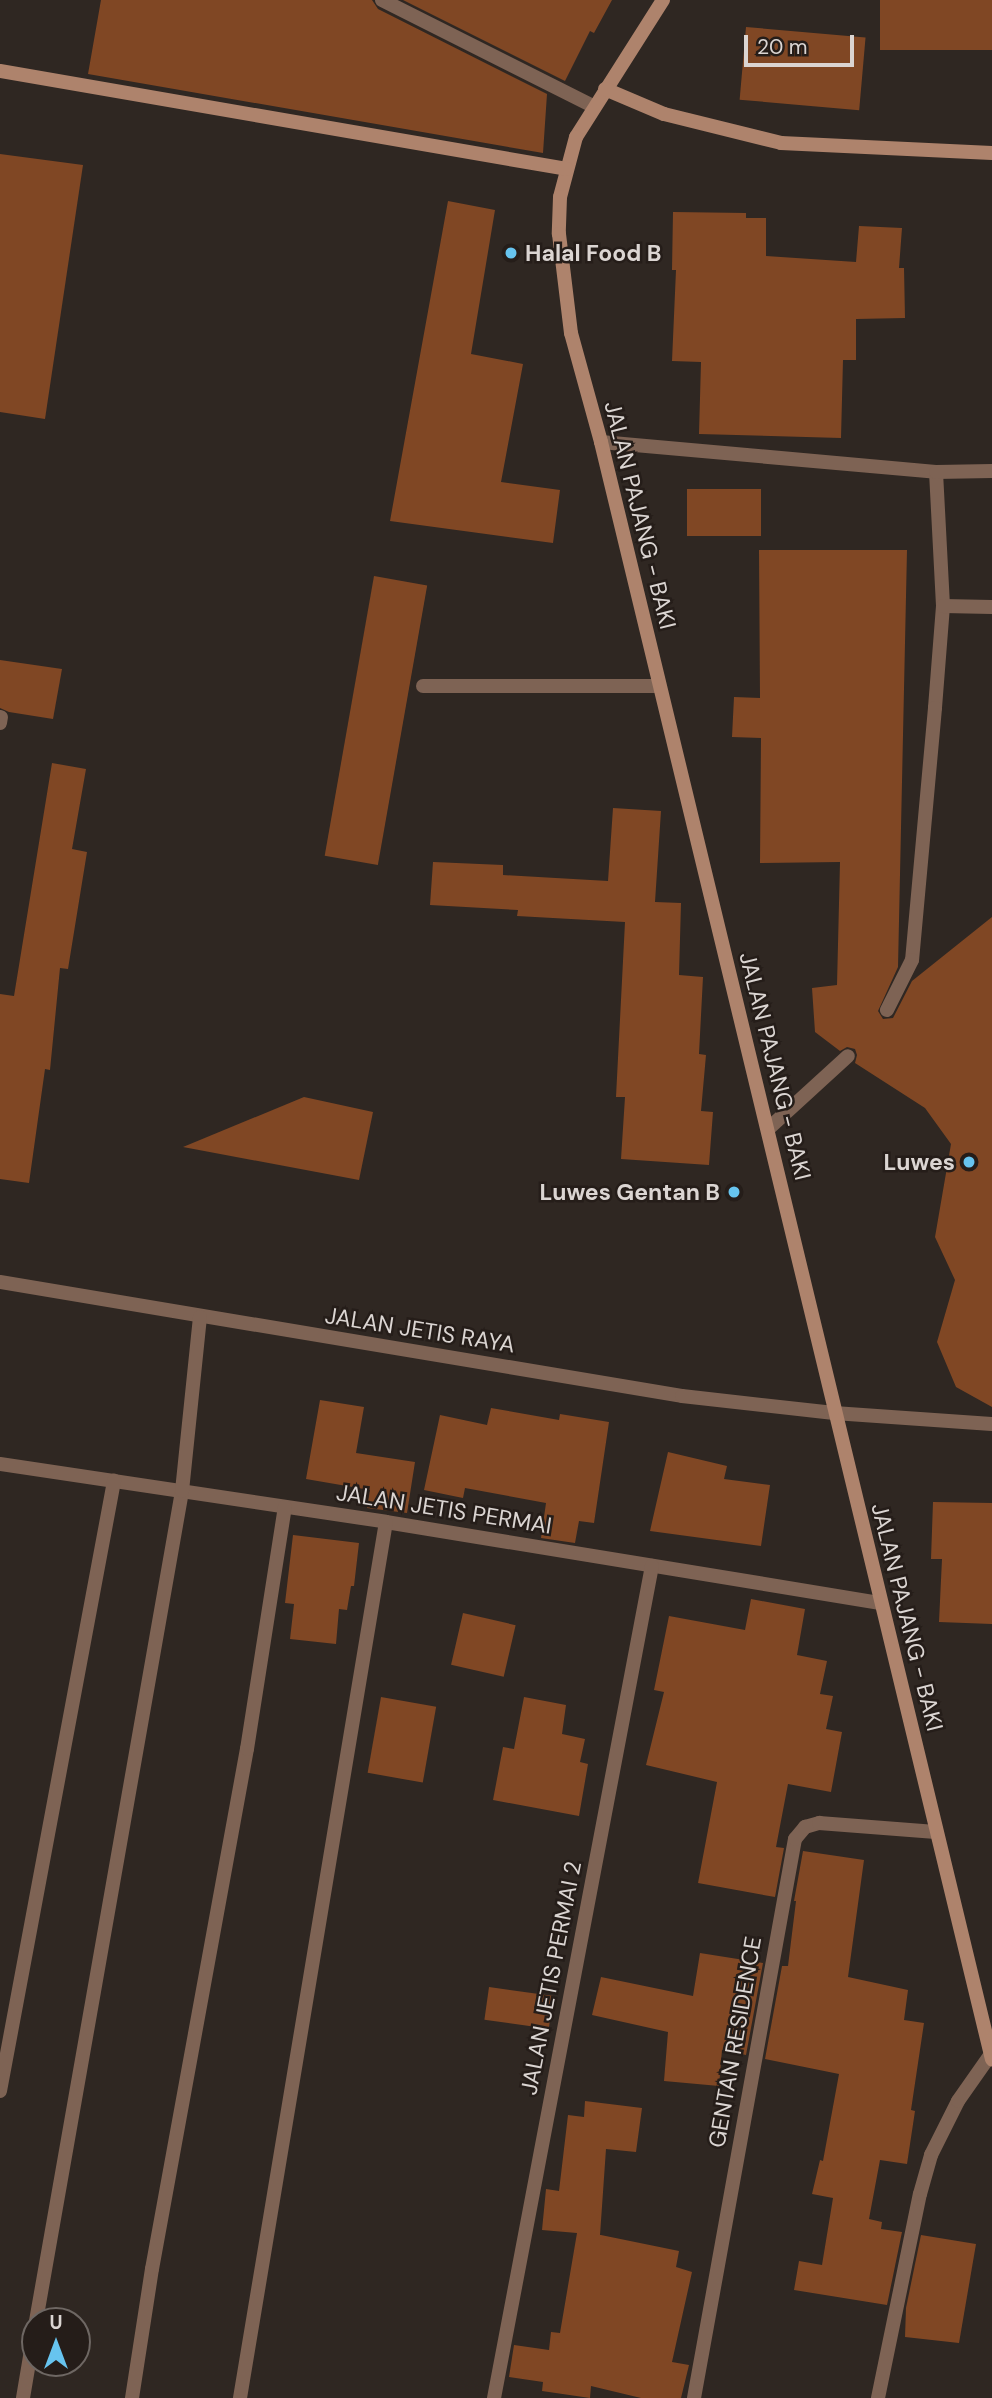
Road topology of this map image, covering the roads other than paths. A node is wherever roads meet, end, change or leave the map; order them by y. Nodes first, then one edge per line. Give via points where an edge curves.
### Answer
1 (382, 0) edge
2 (663, 0) edge
3 (0, 71) edge
4 (605, 89) junction
5 (593, 106) junction
6 (992, 153) edge
7 (567, 169) junction
8 (601, 442) junction
9 (992, 471) edge
10 (936, 472) junction
11 (943, 606) junction
12 (992, 607) edge
13 (423, 686) dead end
14 (658, 686) junction
15 (887, 1010) dead end
16 (848, 1056) dead end
17 (768, 1129) junction
18 (0, 1282) edge
19 (200, 1317) junction
20 (834, 1413) junction
21 (992, 1424) edge
22 (0, 1464) edge
23 (114, 1481) junction
24 (182, 1491) junction
25 (285, 1507) junction
26 (386, 1522) junction
27 (652, 1566) junction
28 (880, 1604) junction
29 (936, 1832) junction
30 (992, 2056) edge
31 (0, 2091) edge
32 (38, 2307) edge
33 (27, 2377) edge
34 (23, 2398) edge
35 (132, 2398) edge
36 (240, 2398) edge
37 (494, 2398) edge
38 (694, 2398) edge
39 (878, 2398) edge

1 - 5 street
2 - 4 main road, JALAN PAJANG - BAKI
3 - 7 main road
4 - 5 main road, JALAN PAJANG - BAKI
4 - 6 main road via 664,114 782,143
5 - 7 main road, JALAN PAJANG - BAKI via 576,137
7 - 8 main road, JALAN PAJANG - BAKI via 559,234 564,287 571,333
8 - 10 street
8 - 14 main road, JALAN PAJANG - BAKI
9 - 10 street
10 - 11 street
11 - 12 street
11 - 15 street via 912,960
13 - 14 street
14 - 17 main road, JALAN PAJANG - BAKI
16 - 17 street
17 - 20 main road, JALAN PAJANG - BAKI
18 - 19 street, JALAN JETIS RAYA
19 - 20 street, JALAN JETIS RAYA via 682,1396
19 - 24 street
20 - 21 street, JALAN JETIS RAYA
20 - 28 main road, JALAN PAJANG - BAKI
22 - 23 street, JALAN JETIS PERMAI
23 - 24 street, JALAN JETIS PERMAI
23 - 31 street
24 - 25 street, JALAN JETIS PERMAI
24 - 32 street
25 - 26 street, JALAN JETIS PERMAI
25 - 35 street via 247,1749
26 - 27 street, JALAN JETIS PERMAI
26 - 36 street
27 - 28 street, JALAN JETIS PERMAI
27 - 37 street, JALAN JETIS PERMAI 2
28 - 29 main road, JALAN PAJANG - BAKI
29 - 30 main road, JALAN PAJANG - BAKI
29 - 38 street, GENTAN RESIDENCE via 818,1823 805,1827 796,1839
30 - 39 street via 958,2101 932,2155
33 - 34 street

